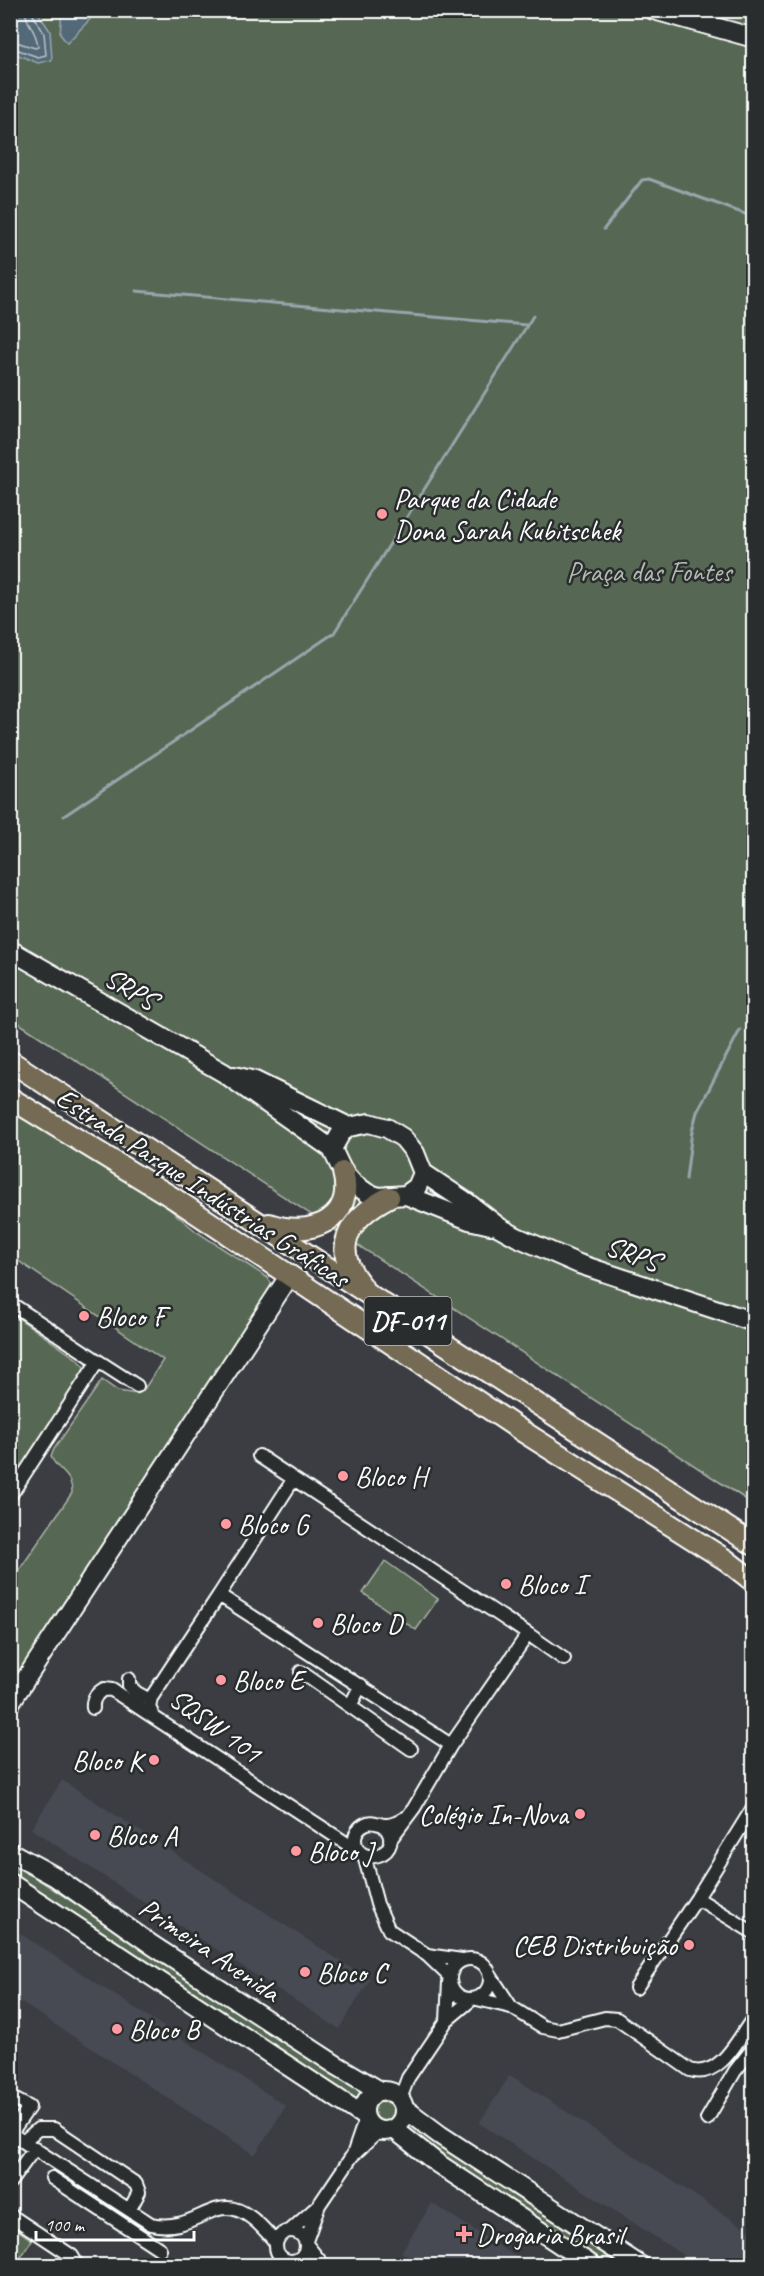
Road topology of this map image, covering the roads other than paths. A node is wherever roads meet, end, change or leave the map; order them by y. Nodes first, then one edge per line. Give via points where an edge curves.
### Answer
1 (654, 10) edge
2 (753, 38) edge
3 (10, 950) edge
4 (10, 1061) edge
5 (224, 1073) junction
6 (63, 1095) junction
7 (10, 1098) edge
8 (349, 1127) junction
9 (332, 1149) junction
10 (343, 1172) junction
11 (423, 1173) junction
12 (398, 1196) junction
13 (251, 1218) junction
14 (499, 1227) junction
15 (290, 1275) junction
16 (377, 1300) junction
17 (10, 1303) edge
18 (753, 1322) edge
19 (98, 1361) junction
20 (137, 1386) dead end
21 (259, 1456) dead end
22 (293, 1479) junction
23 (10, 1496) edge
24 (753, 1545) edge
25 (753, 1582) edge
26 (219, 1595) junction
27 (528, 1634) junction
28 (564, 1659) dead end
29 (302, 1672) dead end
30 (129, 1679) dead end
31 (361, 1685) junction
32 (150, 1701) junction
33 (10, 1703) edge
34 (350, 1706) junction
35 (93, 1708) dead end
36 (153, 1716) junction
37 (451, 1745) junction
38 (411, 1749) dead end
39 (753, 1806) edge
40 (406, 1818) junction
41 (383, 1825) junction
42 (357, 1831) junction
43 (334, 1835) junction
44 (390, 1840) junction
45 (363, 1854) junction
46 (11, 1855) edge
47 (380, 1855) junction
48 (373, 1882) junction
49 (10, 1883) edge
50 (697, 1898) junction
51 (753, 1933) edge
52 (427, 1955) junction
53 (462, 1960) junction
54 (490, 1975) junction
55 (450, 1978) junction
56 (636, 1988) dead end
57 (474, 1999) junction
58 (510, 2007) junction
59 (753, 2017) edge
60 (447, 2020) junction
61 (753, 2047) edge
62 (720, 2063) junction
63 (735, 2071) junction
64 (10, 2097) edge
65 (393, 2097) junction
66 (707, 2119) dead end
67 (375, 2124) junction
68 (11, 2133) edge
69 (29, 2145) junction
70 (352, 2156) junction
71 (52, 2178) dead end
72 (10, 2182) edge
73 (97, 2188) junction
74 (90, 2202) junction
75 (319, 2205) junction
76 (129, 2209) junction
77 (10, 2216) edge
78 (263, 2227) junction
79 (287, 2231) junction
80 (276, 2243) junction
81 (306, 2243) junction
82 (160, 2249) dead end
83 (297, 2260) junction
84 (78, 2265) edge
85 (315, 2265) edge
86 (324, 2265) edge
87 (594, 2265) edge
88 (641, 2265) edge

1 - 2 main road
3 - 5 main road, SRPS
4 - 6 main road, Estrada Parque Indústrias Gráficas / DF-011
5 - 8 main road, SRPS via 255,1081
5 - 9 main road, SRPS
6 - 7 main road, Estrada Parque Indústrias Gráficas / DF-011
6 - 13 main road, Estrada Parque Indústrias Gráficas / DF-011
7 - 15 main road, Estrada Parque Indústrias Gráficas / DF-011
8 - 9 main road
8 - 11 main road, SRPS via 369,1123 387,1128 403,1138 415,1153
9 - 10 main road, SRPS
10 - 12 main road, SRPS via 367,1192 379,1197
10 - 13 main road via 344,1200 333,1217 321,1226 302,1230 280,1228
11 - 12 main road via 417,1187
11 - 14 main road, SRPS
12 - 14 main road, SRPS
12 - 16 main road via 361,1215 346,1243 351,1273
13 - 16 main road, Estrada Parque Indústrias Gráficas / DF-011
14 - 18 main road, SRPS via 579,1264
15 - 25 main road, Estrada Parque Indústrias Gráficas / DF-011 via 521,1430 726,1560
15 - 33 main road
16 - 24 main road, Estrada Parque Indústrias Gráficas / DF-011
17 - 19 street
19 - 20 street
19 - 23 street
21 - 22 street
22 - 26 street, SQSW 101
22 - 27 street
26 - 31 street
26 - 32 street, SQSW 101
27 - 28 street
27 - 37 street
29 - 34 street
30 - 32 street via 129,1686
31 - 34 street
31 - 37 street
32 - 36 street, SQSW 101
34 - 38 street
35 - 36 street via 95,1697 104,1689 112,1690
36 - 43 street, SQSW 101
37 - 40 street
39 - 50 street
40 - 41 street
40 - 44 street
41 - 42 street via 366,1823
41 - 44 street
42 - 43 street
42 - 45 street via 355,1843
43 - 45 street, SQSW 101
44 - 47 street
45 - 47 street
45 - 48 street
46 - 65 main road, Primeira Avenida via 54,1876 326,2059
47 - 48 street
48 - 52 street via 381,1916 389,1930
49 - 67 main road, Primeira Avenida
50 - 51 street
50 - 56 street
52 - 53 street
52 - 55 street
53 - 54 street via 482,1962
53 - 55 street via 453,1968
54 - 57 street via 487,1991
54 - 58 street
55 - 57 street via 454,1992
55 - 60 street
57 - 58 street
57 - 60 street
58 - 62 street via 550,2030 617,2019 690,2070 704,2072
59 - 62 street
60 - 65 street
61 - 63 street
62 - 63 street
63 - 66 street
64 - 68 street via 29,2107
65 - 67 main road via 401,2122
65 - 67 main road via 369,2097 363,2109
65 - 88 main road, Primeira Avenida via 440,2135
67 - 70 street
67 - 70 street
67 - 87 main road, Primeira Avenida
68 - 69 street
69 - 72 street
69 - 73 street
69 - 76 street via 38,2129 54,2129 136,2184 139,2192
70 - 75 street
71 - 74 street
73 - 74 street
73 - 76 street
74 - 82 street
75 - 79 street
75 - 81 street
76 - 78 street via 162,2227 228,2208 238,2210
77 - 84 street via 72,2256
78 - 79 street
78 - 80 street
79 - 80 street
79 - 81 street via 300,2233
80 - 83 street via 277,2252 284,2259
81 - 83 street via 304,2255
81 - 86 street
83 - 85 street

